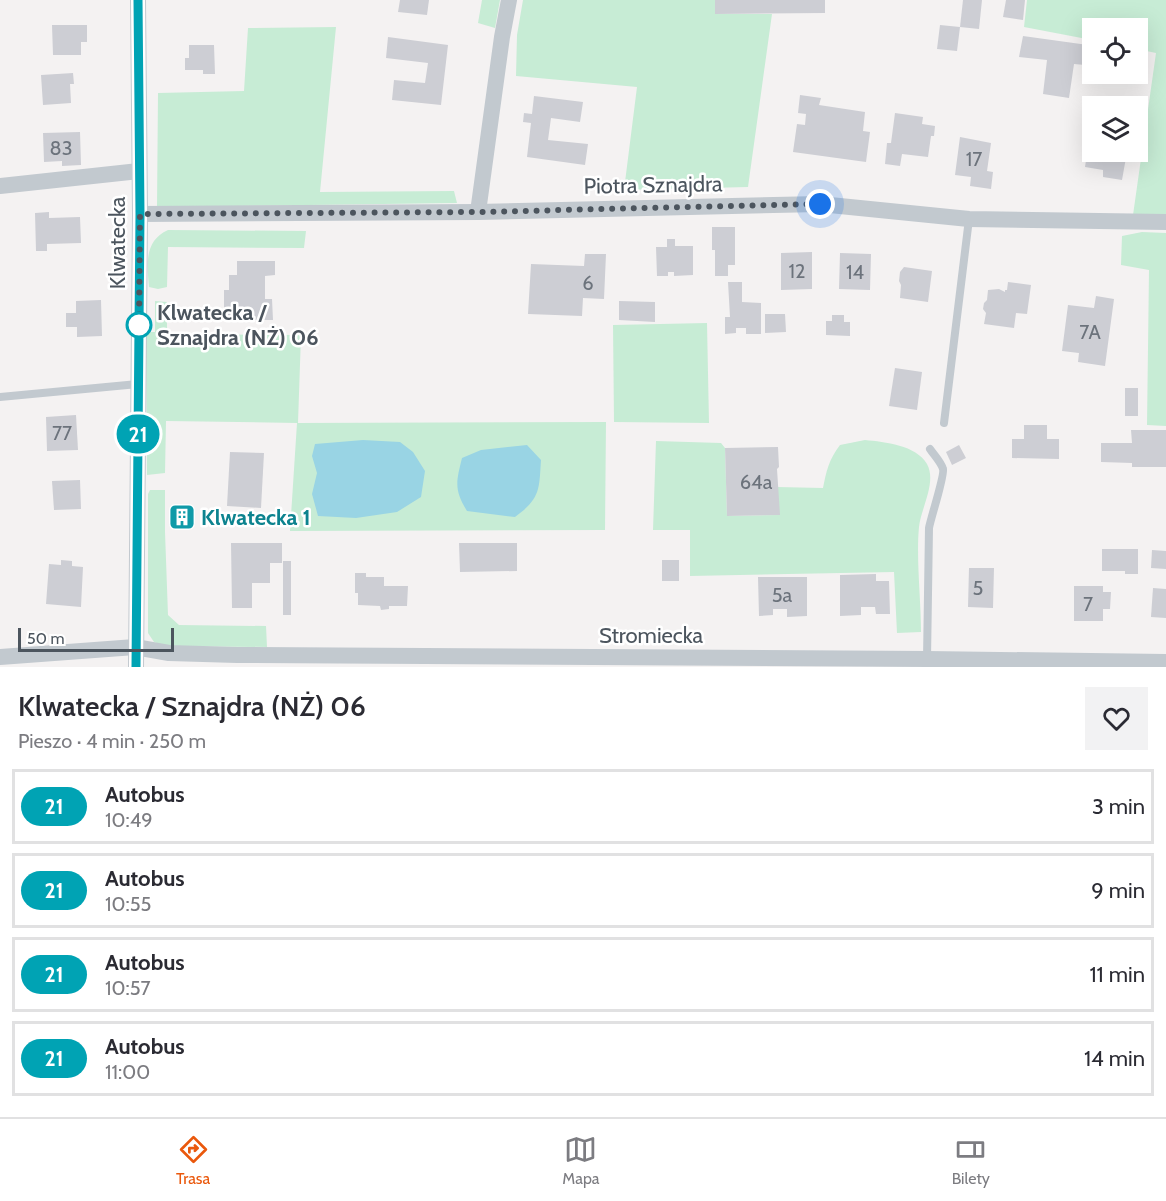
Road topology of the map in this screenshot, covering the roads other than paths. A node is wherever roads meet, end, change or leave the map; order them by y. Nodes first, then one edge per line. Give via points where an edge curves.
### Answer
1 (138, 0) edge
2 (509, 0) edge
3 (139, 171) junction
4 (0, 186) edge
5 (478, 212) junction
6 (140, 214) junction
7 (969, 219) junction
8 (1166, 222) edge
9 (138, 384) junction
10 (0, 396) edge
11 (944, 423) dead end
12 (930, 449) dead end
13 (135, 647) junction
14 (0, 657) edge
15 (927, 659) junction
16 (1166, 662) edge
17 (136, 667) edge

1 - 3 street, Klwatecka
2 - 5 street
3 - 4 street
3 - 6 street, Klwatecka
5 - 6 street, Piotra Sznajdra
5 - 7 street, Piotra Sznajdra via 820,204
6 - 9 street, Klwatecka
7 - 8 street, Piotra Sznajdra
7 - 11 lane
9 - 10 lane
9 - 13 street, Klwatecka
12 - 15 lane via 944,476 929,528
13 - 14 street, Stromiecka
13 - 15 street, Stromiecka via 237,656
13 - 17 street, Klwatecka
15 - 16 street, Stromiecka

